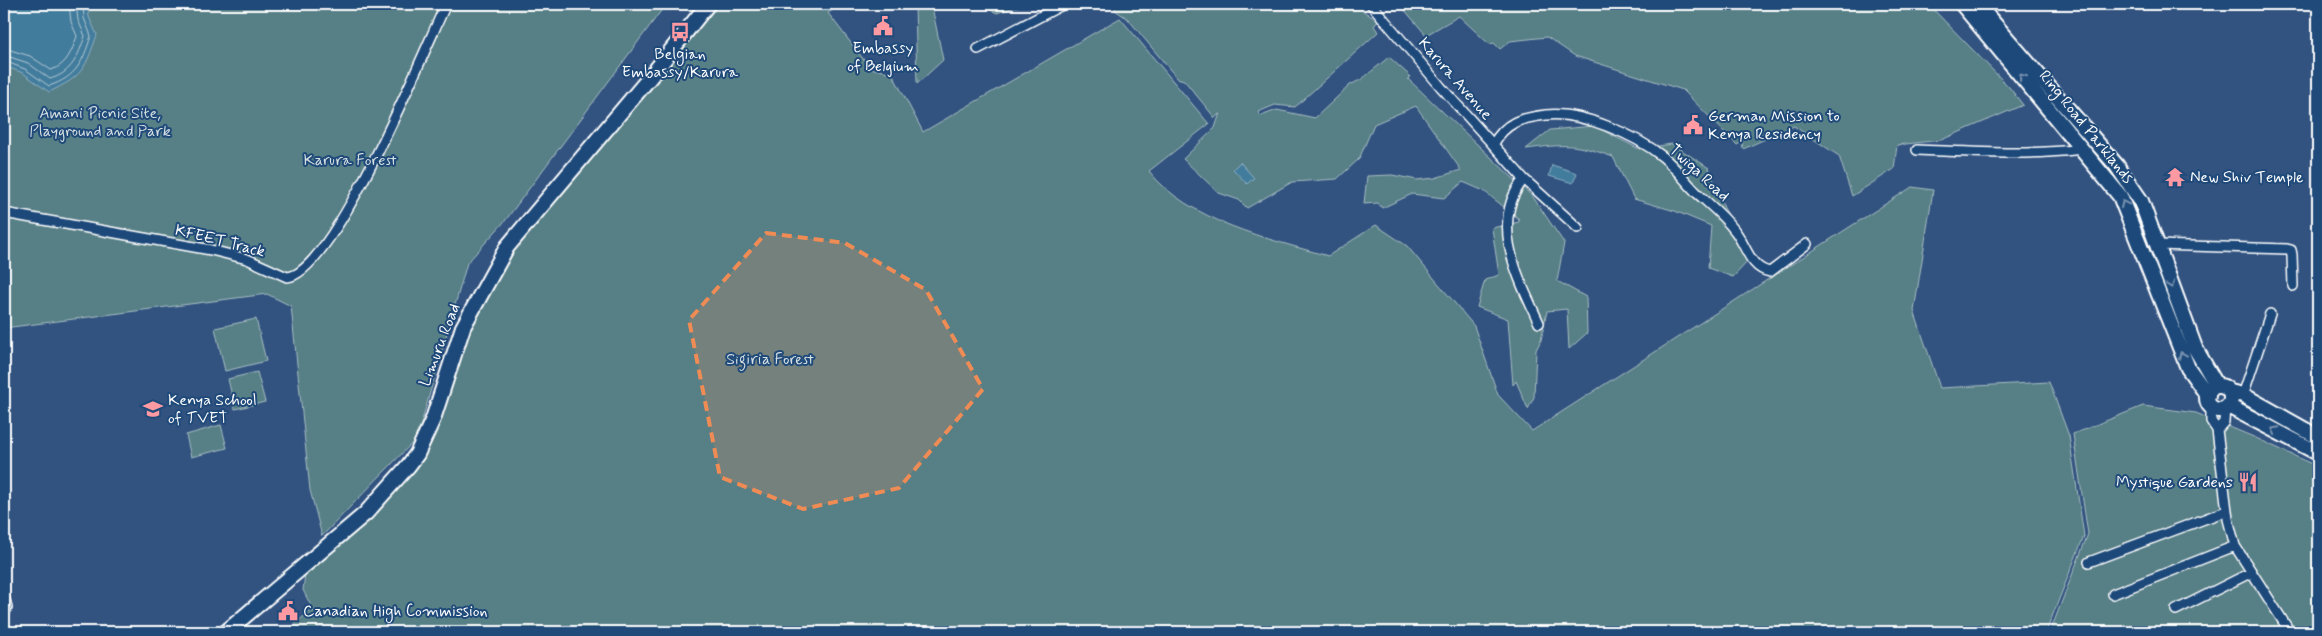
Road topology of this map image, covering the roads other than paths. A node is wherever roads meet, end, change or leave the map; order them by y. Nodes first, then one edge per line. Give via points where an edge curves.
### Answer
1 (446, 4) edge
2 (708, 4) edge
3 (1064, 4) edge
4 (1370, 4) edge
5 (1962, 4) edge
6 (1976, 4) edge
7 (978, 49) dead end
8 (1492, 145) junction
9 (2082, 149) junction
10 (1917, 150) dead end
11 (1521, 176) junction
12 (4, 213) edge
13 (1578, 228) dead end
14 (1806, 244) dead end
15 (2157, 246) junction
16 (2162, 259) junction
17 (2148, 264) junction
18 (2293, 286) dead end
19 (2270, 314) dead end
20 (1539, 323) dead end
21 (2223, 399) junction
22 (2217, 430) junction
23 (2318, 437) edge
24 (2318, 453) edge
25 (2226, 511) junction
26 (337, 538) junction
27 (2235, 546) junction
28 (2089, 562) dead end
29 (2252, 572) junction
30 (2113, 594) dead end
31 (4, 596) edge
32 (2176, 610) dead end
33 (4, 615) edge
34 (219, 632) edge
35 (226, 632) edge
36 (2290, 632) edge

1 - 12 street, KFEET Track via 361,186 326,244 294,277 287,277 247,259 211,250
2 - 26 street, Limuru Road via 507,247 463,327 433,419 417,454 394,484
3 - 7 street
4 - 8 street, Karura Avenue
9 -> 5 street, Ring Road Parklands
6 - 15 street, Ring Road Parklands via 2127,179
8 - 11 street, Karura Avenue
8 - 14 street, Twiga Road via 1500,130 1520,120 1552,114 1591,121 1613,128 1662,156 1718,210 1736,232 1756,266 1763,271 1770,272
9 - 10 street via 2043,154
17 -> 9 street, Ring Road Parklands via 2120,196
11 - 13 street, Karura Avenue
11 - 20 street via 1506,220 1507,239 1518,275
15 - 16 street, Ring Road Parklands
15 - 18 street via 2291,250
16 - 17 street
16 -> 21 street, Ring Road Parklands via 2195,348
21 -> 17 street, Ring Road Parklands via 2188,368
19 - 21 street
21 - 22 street via 2224,422
21 - 22 street via 2211,421
21 - 23 street, Ring Road Parklands
24 -> 21 street, Ring Road Parklands
22 - 25 street
25 - 27 street
25 - 28 street
26 - 34 street via 312,554
26 - 35 street, Limuru Road
27 - 29 street
27 - 30 street
29 - 32 street
29 - 36 street
31 - 33 street via 7,608

